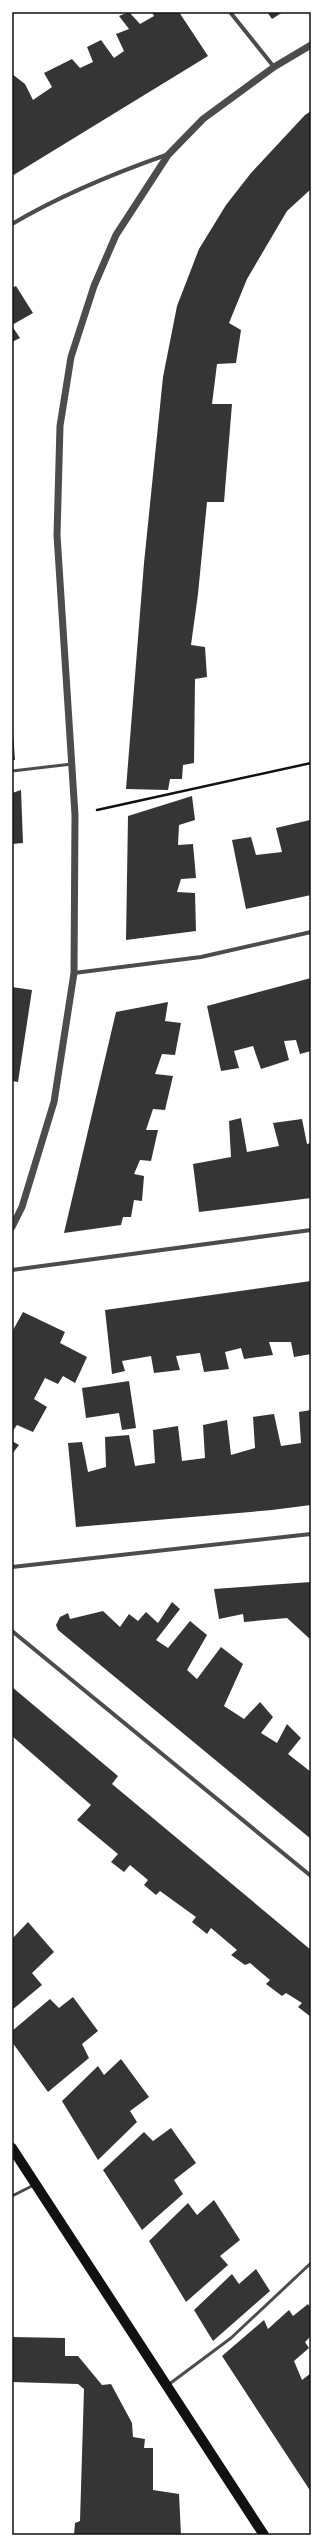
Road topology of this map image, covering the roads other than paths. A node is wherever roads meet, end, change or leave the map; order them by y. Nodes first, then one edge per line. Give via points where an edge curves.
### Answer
1 (230, 12) edge
2 (311, 45) edge
3 (274, 67) junction
4 (168, 155) junction
5 (12, 224) edge
6 (72, 764) junction
7 (12, 771) edge
8 (311, 932) edge
9 (74, 973) junction
10 (12, 1227) edge
11 (311, 1230) edge
12 (12, 1270) edge
13 (311, 1534) edge
14 (12, 1567) edge
15 (12, 1631) edge
16 (311, 1876) edge
17 (12, 2148) edge
18 (36, 2184) junction
19 (12, 2196) edge
20 (311, 2263) edge
21 (167, 2386) junction
22 (264, 2535) edge

1 - 3 street
2 - 3 street
3 - 4 street via 203,118
4 - 5 street via 112,174 63,195
4 - 6 street via 116,235 94,286 71,357 60,426 57,535
6 - 7 lane
6 - 9 street via 76,815
8 - 9 street via 201,958
9 - 10 street via 54,1102 22,1207
11 - 12 street
13 - 14 street
15 - 16 street
17 - 18 main road
18 - 19 lane
18 - 21 main road
20 - 21 lane via 231,2338
21 - 22 main road

